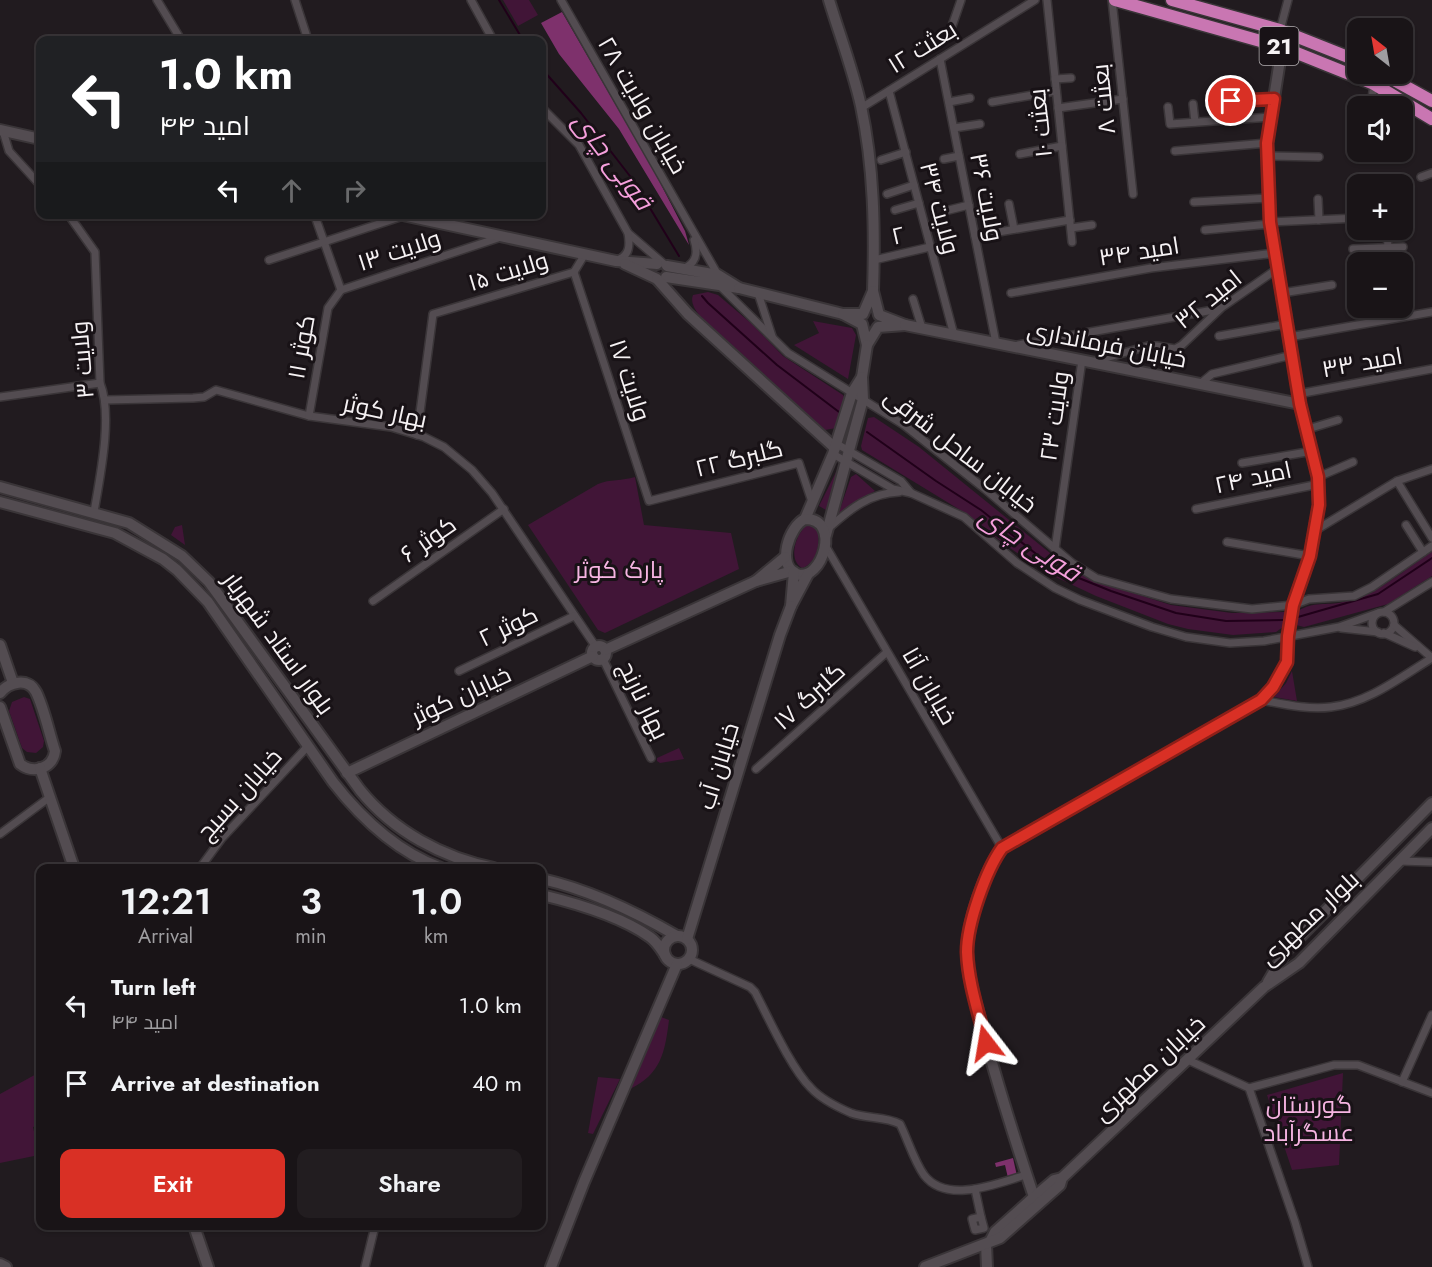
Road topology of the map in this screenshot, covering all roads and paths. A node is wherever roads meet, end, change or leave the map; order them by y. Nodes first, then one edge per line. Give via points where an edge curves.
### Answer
1 (157, 0) edge
2 (295, 0) edge
3 (471, 0) edge
4 (561, 0) edge
5 (822, 0) edge
6 (830, 0) edge
7 (835, 0) edge
8 (961, 0) edge
9 (1035, 0) edge
10 (1047, 0) edge
11 (1113, 0) edge
12 (1172, 0) edge
13 (1287, 0) edge
14 (834, 16) junction
15 (952, 26) dead end
16 (1280, 30) junction
17 (179, 36) edge
18 (307, 36) edge
19 (491, 36) edge
20 (1282, 47) junction
21 (1347, 57) edge
22 (940, 59) junction
23 (1347, 73) edge
24 (1071, 78) dead end
25 (1055, 79) junction
26 (1374, 84) joint
27 (1401, 84) edge
28 (889, 91) junction
29 (1056, 91) junction
30 (1372, 96) edge
31 (970, 98) dead end
32 (1123, 99) junction
33 (1274, 99) junction
34 (1231, 101) dead end
35 (1432, 101) edge
36 (949, 102) junction
37 (992, 102) dead end
38 (1193, 104) dead end
39 (1168, 107) dead end
40 (861, 108) junction
41 (1058, 108) junction
42 (546, 112) edge
43 (1271, 117) junction
44 (1432, 118) edge
45 (1195, 122) junction
46 (980, 124) dead end
47 (954, 128) junction
48 (2, 131) edge
49 (36, 138) edge
50 (1267, 143) junction
51 (1062, 146) junction
52 (1175, 151) dead end
53 (906, 152) junction
54 (1020, 154) dead end
55 (959, 156) junction
56 (1267, 156) junction
57 (1319, 157) dead end
58 (944, 159) dead end
59 (881, 160) dead end
60 (1432, 172) edge
61 (1421, 177) dead end
62 (36, 181) edge
63 (914, 184) junction
64 (887, 194) dead end
65 (1133, 194) dead end
66 (1269, 198) junction
67 (1318, 199) dead end
68 (1194, 202) dead end
69 (919, 203) junction
70 (1009, 204) dead end
71 (969, 205) junction
72 (895, 210) dead end
73 (949, 210) dead end
74 (72, 219) edge
75 (316, 219) edge
76 (390, 219) edge
77 (420, 219) edge
78 (1347, 219) edge
79 (1070, 220) junction
80 (1318, 220) junction
81 (1270, 223) junction
82 (1092, 225) dead end
83 (1071, 228) junction
84 (690, 229) junction
85 (1014, 229) junction
86 (1205, 230) dead end
87 (628, 233) junction
88 (975, 236) junction
89 (504, 237) junction
90 (1388, 240) edge
91 (325, 242) junction
92 (1072, 242) dead end
93 (930, 247) junction
94 (1403, 247) dead end
95 (1388, 248) junction
96 (1353, 249) dead end
97 (1275, 253) junction
98 (585, 254) junction
99 (269, 260) dead end
100 (874, 260) junction
101 (616, 261) junction
102 (682, 269) junction
103 (1278, 269) junction
104 (573, 272) junction
105 (663, 273) junction
106 (718, 280) junction
107 (1332, 285) dead end
108 (341, 290) junction
109 (873, 291) junction
110 (758, 293) junction
111 (1011, 293) dead end
112 (1282, 293) junction
113 (913, 299) dead end
114 (1221, 308) junction
115 (1432, 312) edge
116 (688, 314) junction
117 (879, 315) junction
118 (863, 319) junction
119 (1287, 324) junction
120 (905, 325) junction
121 (878, 327) junction
122 (922, 328) junction
123 (954, 335) junction
124 (1219, 336) dead end
125 (1289, 337) junction
126 (773, 338) junction
127 (996, 343) junction
128 (867, 345) junction
129 (1012, 346) junction
130 (1292, 355) junction
131 (1086, 361) junction
132 (1432, 369) edge
133 (862, 377) junction
134 (100, 382) junction
135 (1200, 384) junction
136 (852, 393) junction
137 (0, 397) edge
138 (862, 399) junction
139 (1299, 399) junction
140 (105, 400) junction
141 (309, 416) junction
142 (1338, 420) dead end
143 (1308, 429) junction
144 (417, 435) junction
145 (835, 449) junction
146 (850, 450) junction
147 (1313, 452) junction
148 (846, 461) junction
149 (1353, 462) dead end
150 (1242, 463) dead end
151 (1432, 469) edge
152 (1318, 481) junction
153 (1397, 481) junction
154 (0, 487) edge
155 (911, 493) junction
156 (649, 501) joint
157 (0, 502) edge
158 (812, 502) junction
159 (1196, 509) dead end
160 (504, 510) junction
161 (94, 512) junction
162 (805, 519) junction
163 (91, 525) junction
164 (1406, 525) dead end
165 (1316, 530) junction
166 (826, 536) junction
167 (1432, 538) edge
168 (1227, 542) dead end
169 (1432, 546) edge
170 (1055, 549) junction
171 (1423, 552) junction
172 (1310, 556) junction
173 (785, 557) junction
174 (793, 572) junction
175 (807, 574) junction
176 (756, 581) junction
177 (1432, 582) edge
178 (374, 601) dead end
179 (1293, 605) junction
180 (791, 606) junction
181 (1381, 612) junction
182 (574, 616) junction
183 (1394, 625) junction
184 (1339, 627) junction
185 (1381, 633) junction
186 (1288, 636) junction
187 (0, 645) edge
188 (1420, 649) junction
189 (888, 652) junction
190 (599, 653) junction
191 (1432, 658) edge
192 (459, 671) dead end
193 (8, 684) edge
194 (286, 688) junction
195 (0, 693) edge
196 (274, 697) junction
197 (1261, 700) junction
198 (0, 707) edge
199 (308, 746) junction
200 (651, 758) dead end
201 (40, 768) junction
202 (756, 769) dead end
203 (347, 773) junction
204 (50, 797) junction
205 (1432, 803) edge
206 (1432, 828) edge
207 (0, 834) edge
208 (1002, 848) junction
209 (453, 857) junction
210 (1399, 861) junction
211 (1432, 862) edge
212 (73, 864) edge
213 (203, 864) edge
214 (433, 864) edge
215 (452, 864) edge
216 (479, 864) edge
217 (546, 880) edge
218 (546, 896) edge
219 (682, 937) junction
220 (1294, 943) junction
221 (665, 955) junction
222 (1306, 955) junction
223 (689, 959) junction
224 (677, 964) junction
225 (1264, 987) junction
226 (1432, 1015) edge
227 (1188, 1060) junction
228 (1402, 1082) junction
229 (1249, 1088) junction
230 (1432, 1093) edge
231 (1026, 1175) junction
232 (1062, 1178) junction
233 (975, 1189) junction
234 (1034, 1197) junction
235 (981, 1217) dead end
236 (195, 1230) edge
237 (374, 1230) edge
238 (989, 1242) junction
239 (208, 1267) edge
240 (365, 1267) edge
241 (551, 1267) edge
242 (925, 1267) edge
243 (987, 1267) edge
244 (1308, 1267) edge

1 - 17 street
2 - 18 street
3 - 19 street
4 - 84 street, خیابان ولایت ۲۸
5 - 14 main road
6 - 14 main road
7 - 14 main road
8 - 15 street
9 - 22 street, بعثت ۱۲
10 - 25 street, بعثت ۱۰
11 - 20 highway, 21
11 - 32 street, بعثت ۸
12 - 16 highway, 21
13 - 16 street
14 - 40 main road
16 - 21 highway, 21
20 - 23 highway, 21
20 - 33 main road
22 - 28 street, بعثت ۱۲
22 - 36 street, ولایت ۳۶
24 - 25 street
25 - 29 street, بعثت ۱۰
26 - 30 street
26 - 44 highway, 21
27 - 35 highway
28 - 40 street, بعثت ۱۲
28 - 53 street, ولایت ۳۴
29 - 37 street
29 - 41 street, بعثت ۱۰
31 - 36 street
32 - 41 street
32 - 65 street, بعثت ۸
33 - 34 street
33 - 43 main road
36 - 47 street, ولایت ۳۶
38 - 45 street
39 - 45 street via 1170,123
40 - 100 main road via 874,199
41 - 51 street, بعثت ۱۰
42 - 87 street via 579,145
43 - 45 street
43 - 50 main road
46 - 47 street
47 - 55 street, ولایت ۳۶
48 - 49 main road
48 - 62 street via 9,151
50 - 52 street
50 - 56 main road
51 - 54 street
51 - 79 street, بعثت ۱۰
53 - 59 street
53 - 63 street, ولایت ۳۴
55 - 58 street
55 - 71 street, ولایت ۳۶
56 - 57 street
56 - 66 main road
60 - 61 street
63 - 64 street
63 - 69 street, ولایت ۳۴
66 - 68 street
66 - 81 main road
67 - 80 street
69 - 72 street
69 - 93 street, ولایت ۳۴
70 - 85 street
71 - 73 street
71 - 88 street, ولایت ۳۶
74 - 134 street, ولایت ۳ via 95,252
75 - 91 street
76 - 91 street
77 - 89 main road
78 - 80 street
79 - 83 street, بعثت ۱۰
79 - 85 street
80 - 81 street
81 - 86 street
81 - 97 main road
82 - 83 street
83 - 92 street, بعثت ۱۰
84 - 102 street, خیابان ولایت ۲۸ via 696,257
84 - 106 street, خیابان ولایت ۲۸
85 - 88 street
87 - 101 street via 627,253
87 - 105 street
88 - 127 street, ولایت ۳۶
89 - 98 main road
89 - 108 street, ولایت ۱۳
90 - 95 street
91 - 99 street
91 - 108 street
93 - 100 street, ۲
93 - 123 street, ولایت ۳۴
94 - 95 street
95 - 96 street
97 - 103 main road
97 - 111 street, امید ۳۴ via 1151,268
98 - 101 main road
98 - 104 street, ولایت ۱۵
100 - 109 main road
101 - 105 main road
102 - 105 main road
102 - 106 main road
103 - 112 main road
103 - 114 street, امید ۳۲
104 - 144 street, ولایت ۱۵ via 433,314
104 - 156 street, ولایت ۱۷
105 - 106 main road
105 - 116 main road
105 - 116 main road
106 - 110 main road
106 - 126 street, خیابان ساحل شرقی
107 - 112 street
108 - 141 street, کوثر ۱۱ via 328,308
109 - 117 main road
109 - 118 main road
110 - 118 main road
110 - 126 street
112 - 119 main road
113 - 122 street
114 - 129 street
114 - 131 street, امید ۳۲ via 1175,350 1148,346
115 - 125 street
116 - 145 main road
117 - 118 main road via 873,311
117 - 120 main road, خیابان فرمانداری
117 - 121 main road
118 - 121 main road via 869,330
118 - 128 main road
119 - 124 street
119 - 125 main road
120 - 121 main road, خیابان فرمانداری
120 - 122 main road, خیابان فرمانداری
121 - 128 main road
122 - 123 main road, خیابان فرمانداری
123 - 127 main road, خیابان فرمانداری
125 - 130 main road
126 - 136 street, خیابان ساحل شرقی via 788,353
127 - 129 main road, خیابان فرمانداری
128 - 133 main road
129 - 131 main road, خیابان فرمانداری
130 - 135 street via 1212,374
130 - 139 main road
131 - 135 main road, خیابان فرمانداری
131 - 170 street, ولایت ۲۳
132 - 139 street, امید ۳۳
133 - 136 main road
133 - 138 main road
134 - 137 street
134 - 140 street, ولایت ۳
135 - 139 main road, خیابان فرمانداری
136 - 138 street, خیابان ساحل شرقی
136 - 145 main road
138 - 146 main road
138 - 170 street, خیابان ساحل شرقی via 904,425
139 - 143 main road
140 - 141 street, بهار کوثر via 193,398 216,390
140 - 161 street, ولایت ۳ via 103,452
141 - 144 street, بهار کوثر via 380,425
142 - 143 street
143 - 147 main road
144 - 160 street, بهار کوثر via 454,454
145 - 146 street
145 - 148 street
145 - 158 main road
146 - 148 main road
146 - 155 street via 900,481
147 - 150 street
147 - 152 main road
148 - 155 street via 893,489
148 - 166 main road
149 - 152 street, امید ۲۴
151 - 153 street
152 - 159 street, امید ۲۴
152 - 165 main road
153 - 165 street
153 - 167 street
154 - 161 main road, بلوار استاد شهریار
155 - 166 street via 871,497 853,508
155 - 186 street via 964,517 1017,563 1080,600 1186,637 1230,643
156 - 158 street, گلبرگ ۲۲ via 799,464
157 - 163 main road, بلوار استاد شهریار
158 - 162 main road
160 - 178 street, کوثر ۶
160 - 182 street, بهار کوثر
161 - 163 main road
161 - 194 main road, بلوار استاد شهریار via 129,523 192,564 214,588
162 - 166 main road via 817,521
162 - 173 main road via 793,529
163 - 196 main road, بلوار استاد شهریار via 133,541 185,577 208,602
164 - 171 street
165 - 172 main road
166 - 175 main road via 817,568
166 - 189 street, خیابان آنا
168 - 172 street
169 - 171 street, خیابان ساحل شرقی
170 - 179 street, خیابان ساحل شرقی via 1096,578 1171,599 1252,609
171 - 179 street, خیابان ساحل شرقی via 1354,596 1309,599
172 - 179 main road
173 - 174 main road
173 - 176 main road, خیابان کوثر
174 - 175 main road
174 - 176 main road, خیابان کوثر
174 - 180 main road, خیابان آب
175 - 180 main road, خیابان آب
176 - 190 main road, خیابان کوثر
177 - 181 street
179 - 186 main road
180 - 219 main road, خیابان آب
181 - 183 street via 1391,615
181 - 184 street
181 - 185 street via 1373,618 1372,625
182 - 190 street, بهار کوثر
182 - 192 street, کوثر ۲
183 - 185 street
183 - 188 street
184 - 185 street
184 - 186 street
185 - 188 street
186 - 197 main road via 1285,668
187 - 193 main road
188 - 191 street
189 - 202 street, گلبرگ ۱۷
189 - 208 street, خیابان آنا
190 - 200 street, بهار نارنج
190 - 203 main road, خیابان کوثر
191 - 197 street via 1386,687 1330,708
193 - 195 main road
193 - 201 main road via 24,682 35,690 55,751 49,764
194 - 196 main road
194 - 203 main road, بلوار استاد شهریار
196 - 199 main road, بلوار استاد شهریار
197 - 208 main road
198 - 201 main road via 18,761 29,769
199 - 213 street, خیابان بسیج via 222,838
199 - 214 main road, بلوار استاد شهریار via 342,793 373,826
201 - 204 main road
203 - 209 main road, بلوار استاد شهریار via 386,818
204 - 207 street
204 - 212 main road
205 - 220 main road, بلوار مطهری
206 - 210 main road, بلوار مطهری
208 - 231 main road via 987,874 967,952 986,1043
209 - 215 main road
209 - 216 main road, بلوار استاد شهریار
210 - 211 street
210 - 222 main road, بلوار مطهری
217 - 219 main road via 610,900
218 - 221 main road via 600,913 642,933 655,941
219 - 221 main road via 666,943
219 - 223 main road via 692,946
220 - 222 main road via 1291,948 1295,956
220 - 225 main road, بلوار مطهری
221 - 224 main road
222 - 225 main road, بلوار مطهری
223 - 224 main road
223 - 233 street via 755,992 796,1067 817,1093 852,1113 900,1124 931,1182 950,1189
224 - 241 main road
225 - 227 main road, خیابان مطهری
226 - 228 street
227 - 229 street
227 - 232 main road, خیابان مطهری
228 - 229 street via 1358,1065 1342,1064
228 - 230 street
229 - 244 street
231 - 233 street
231 - 234 main road
232 - 234 main road, خیابان مطهری
232 - 238 main road, خیابان مطهری via 1060,1185 1000,1238
233 - 235 street
234 - 238 main road, خیابان مطهری
236 - 239 main road
237 - 240 street
238 - 242 main road, خیابان مطهری
238 - 243 main road

